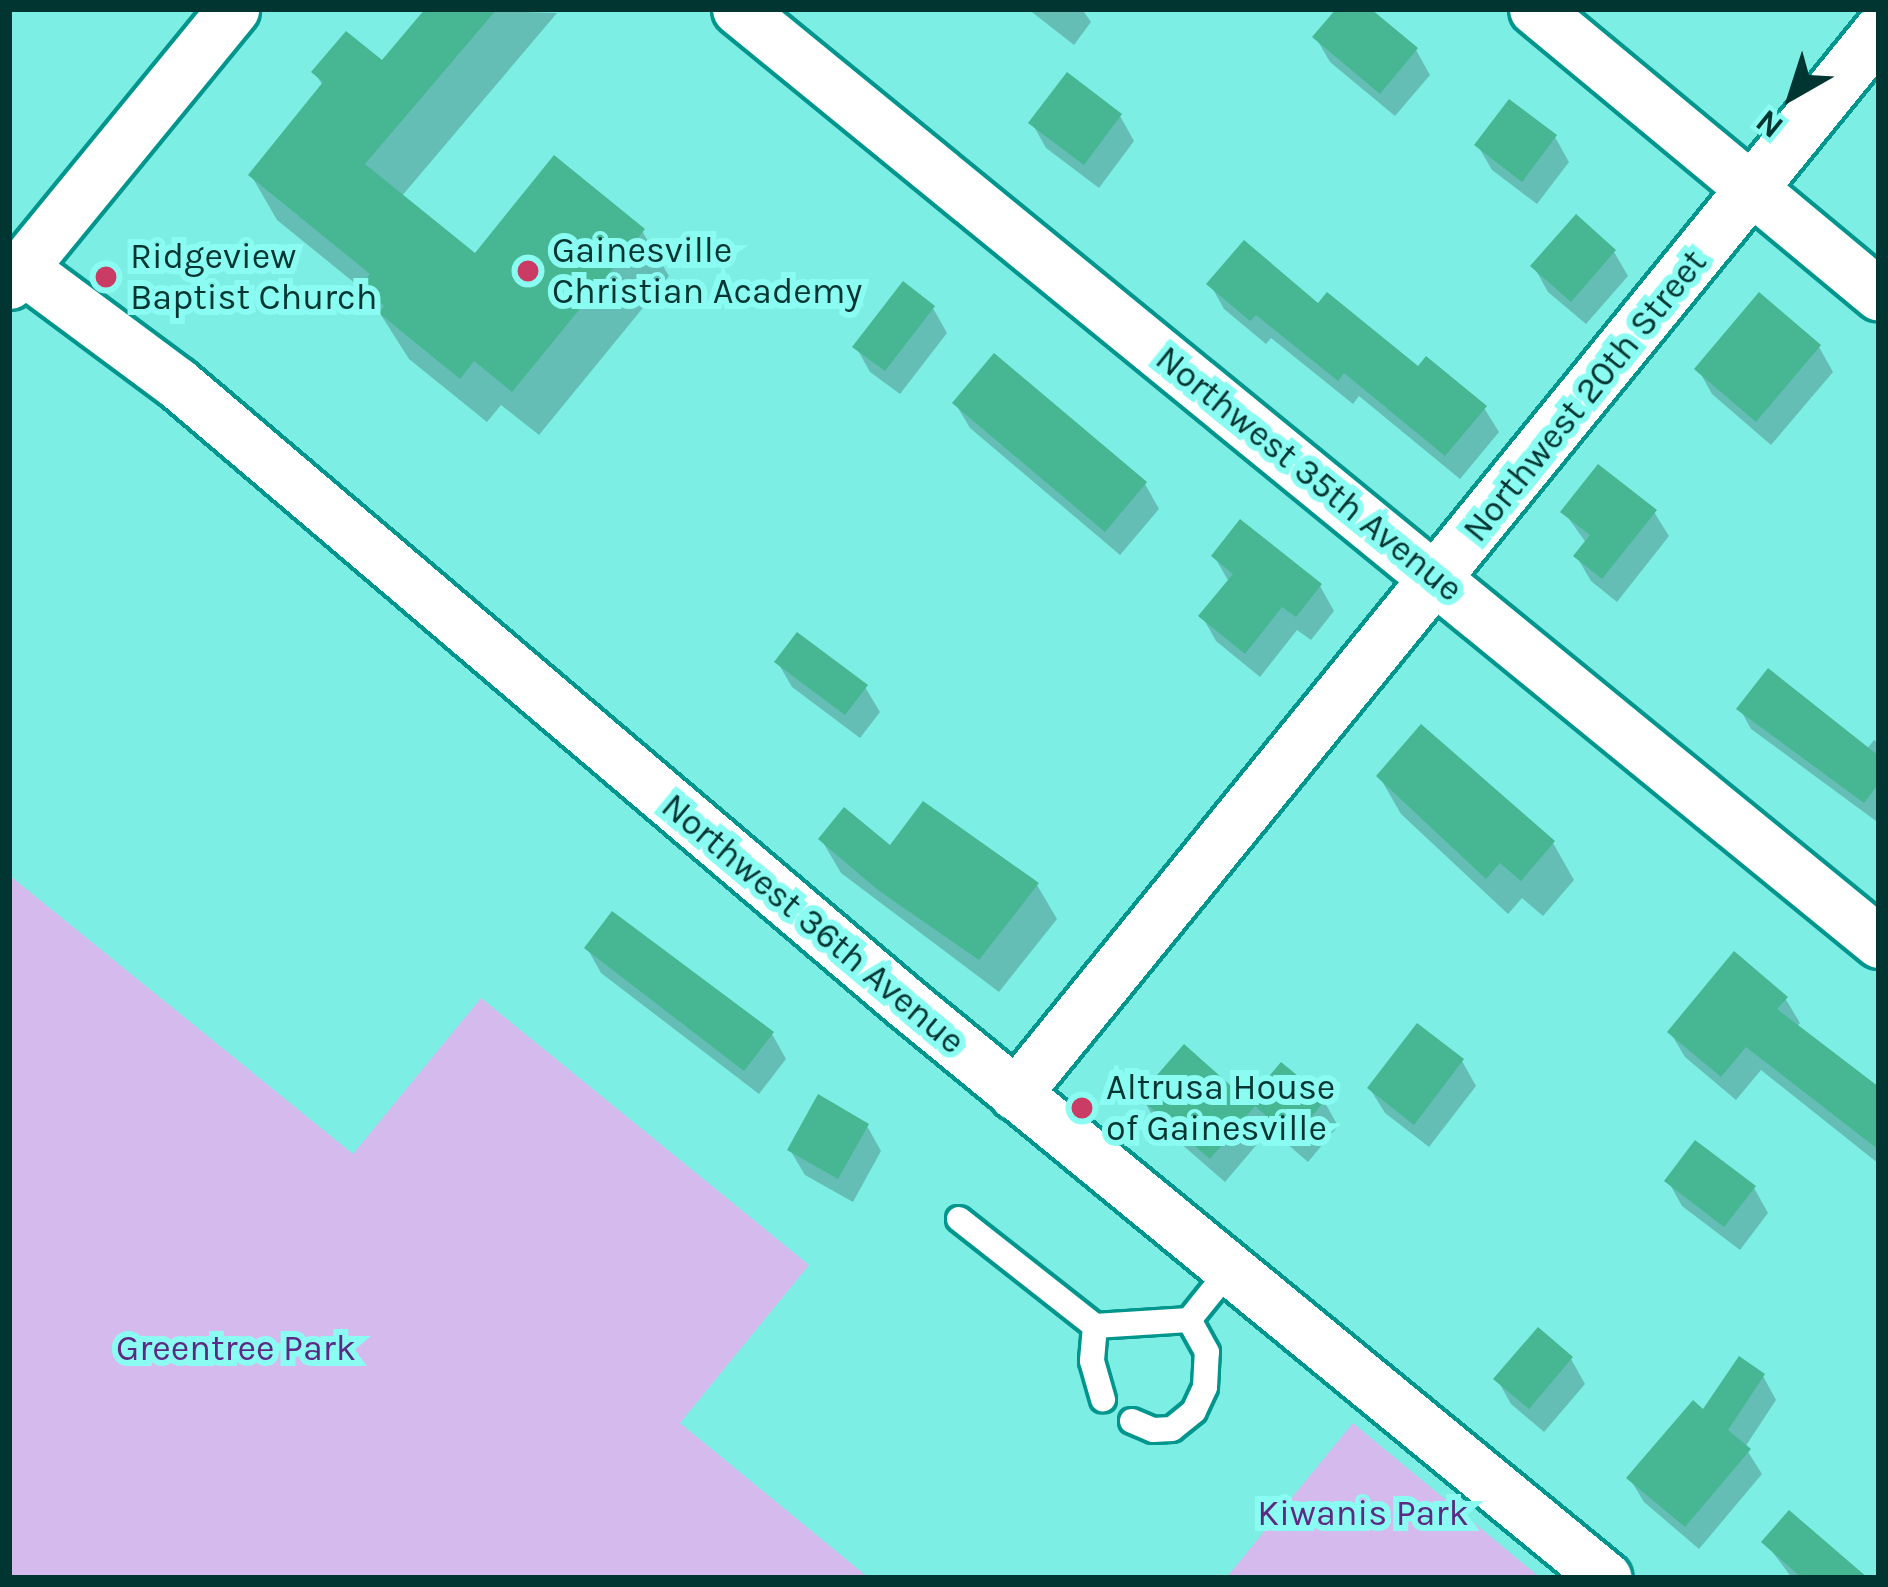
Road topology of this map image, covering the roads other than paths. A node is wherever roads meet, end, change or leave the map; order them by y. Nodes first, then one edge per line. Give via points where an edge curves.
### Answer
1 (233, 9) edge
2 (738, 9) edge
3 (1535, 9) edge
4 (1879, 31) edge
5 (1754, 186) junction
6 (15, 275) edge
7 (1879, 295) edge
8 (1438, 579) junction
9 (1879, 941) edge
10 (1015, 1094) junction
11 (959, 1219) dead end
12 (1231, 1268) junction
13 (1190, 1320) junction
14 (1095, 1326) junction
15 (1103, 1399) dead end
16 (1132, 1421) dead end
17 (1606, 1578) edge

1 - 6 street
2 - 8 street, Northwest 35th Avenue
3 - 5 street
4 - 5 street, Northwest 20th Street
5 - 7 street
5 - 8 street, Northwest 20th Street
6 - 10 street, Northwest 36th Avenue via 177,382
8 - 9 street, Northwest 35th Avenue
8 - 10 street, Northwest 20th Street
10 - 12 street, Northwest 36th Avenue
11 - 14 lane
12 - 13 lane
12 - 17 street, Northwest 36th Avenue
13 - 14 lane
13 - 16 lane via 1208,1352 1194,1411 1172,1429
14 - 15 lane via 1092,1360

